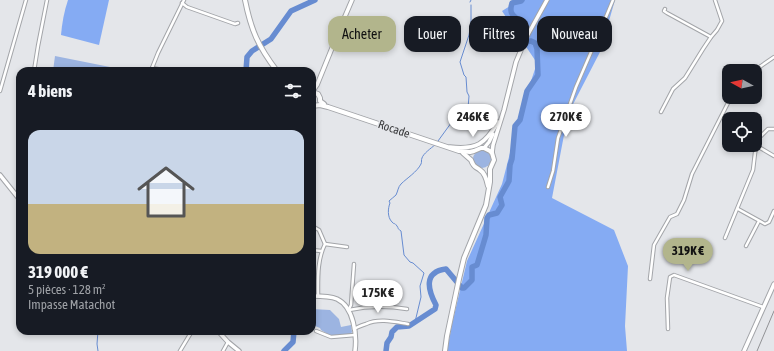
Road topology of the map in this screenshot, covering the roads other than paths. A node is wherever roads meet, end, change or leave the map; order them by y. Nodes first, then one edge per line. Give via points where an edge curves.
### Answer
1 (26, 0) edge
2 (48, 0) edge
3 (245, 0) edge
4 (352, 0) edge
5 (547, 0) edge
6 (612, 0) edge
7 (714, 0) edge
8 (183, 2) edge
9 (665, 9) dead end
10 (238, 23) dead end
11 (711, 38) junction
12 (774, 57) edge
13 (762, 66) edge
14 (35, 67) edge
15 (153, 67) edge
16 (274, 67) edge
17 (317, 85) joint
18 (0, 91) edge
19 (318, 94) joint
20 (506, 101) junction
21 (319, 103) junction
22 (727, 104) edge
23 (316, 105) edge
24 (661, 112) dead end
25 (498, 122) junction
26 (774, 129) edge
27 (762, 135) edge
28 (444, 146) junction
29 (484, 148) junction
30 (762, 149) edge
31 (459, 151) junction
32 (474, 151) junction
33 (755, 152) edge
34 (492, 153) junction
35 (774, 156) edge
36 (471, 160) junction
37 (491, 166) junction
38 (480, 170) junction
39 (0, 175) edge
40 (548, 187) dead end
41 (489, 188) junction
42 (16, 195) edge
43 (738, 209) junction
44 (774, 211) edge
45 (759, 221) junction
46 (316, 228) edge
47 (726, 238) dead end
48 (325, 244) junction
49 (746, 246) dead end
50 (347, 247) dead end
51 (316, 250) edge
52 (321, 251) junction
53 (354, 264) dead end
54 (650, 279) dead end
55 (774, 284) edge
56 (318, 296) joint
57 (763, 307) junction
58 (349, 310) junction
59 (407, 310) dead end
60 (408, 324) dead end
61 (354, 329) junction
62 (668, 329) dead end
63 (316, 331) dead end
64 (190, 335) edge
65 (222, 335) edge
66 (355, 335) junction
67 (228, 342) junction
68 (180, 351) edge
69 (223, 351) edge
70 (239, 351) edge
71 (355, 351) edge
72 (445, 351) edge
73 (744, 351) edge

1 - 18 street
2 - 14 street
3 - 16 main road via 248,18 258,44
4 - 17 main road
5 - 20 main road via 523,44
6 - 40 street via 576,87 558,139
7 - 11 street via 722,21
8 - 10 street via 187,7
8 - 15 street
9 - 11 street via 667,13
11 - 24 street via 685,78 673,89
12 - 13 street
17 - 19 main road
19 - 21 main road
20 - 25 main road
20 - 34 main road
21 - 23 main road
21 - 28 main road, Rocade
22 - 54 street via 692,174 684,200 676,214 670,217 654,245
25 - 28 main road via 490,135 479,144 464,148
25 - 29 main road
26 - 27 street via 768,129
28 - 31 main road, Rocade
29 - 32 main road
29 - 34 main road
30 - 35 street
31 - 32 main road
31 - 36 main road
32 - 36 main road
33 - 43 street via 752,170
34 - 37 main road via 494,160
36 - 38 main road
37 - 38 main road
37 - 41 main road
38 - 41 main road
39 - 42 main road
41 - 72 main road via 486,205 464,258
43 - 45 street
43 - 47 street
44 - 45 street via 769,222 765,224
45 - 49 street
46 - 48 street
48 - 50 street
48 - 52 street
51 - 52 street
52 - 56 street
53 - 58 street
55 - 57 main road
56 - 58 main road via 338,299
57 - 62 street via 674,275 670,277
57 - 73 main road
58 - 59 street via 378,307
58 - 61 main road
60 - 61 street via 376,321
61 - 66 main road
63 - 66 street via 331,337
64 - 68 street
65 - 67 main road
66 - 71 main road
67 - 69 street
67 - 70 main road

